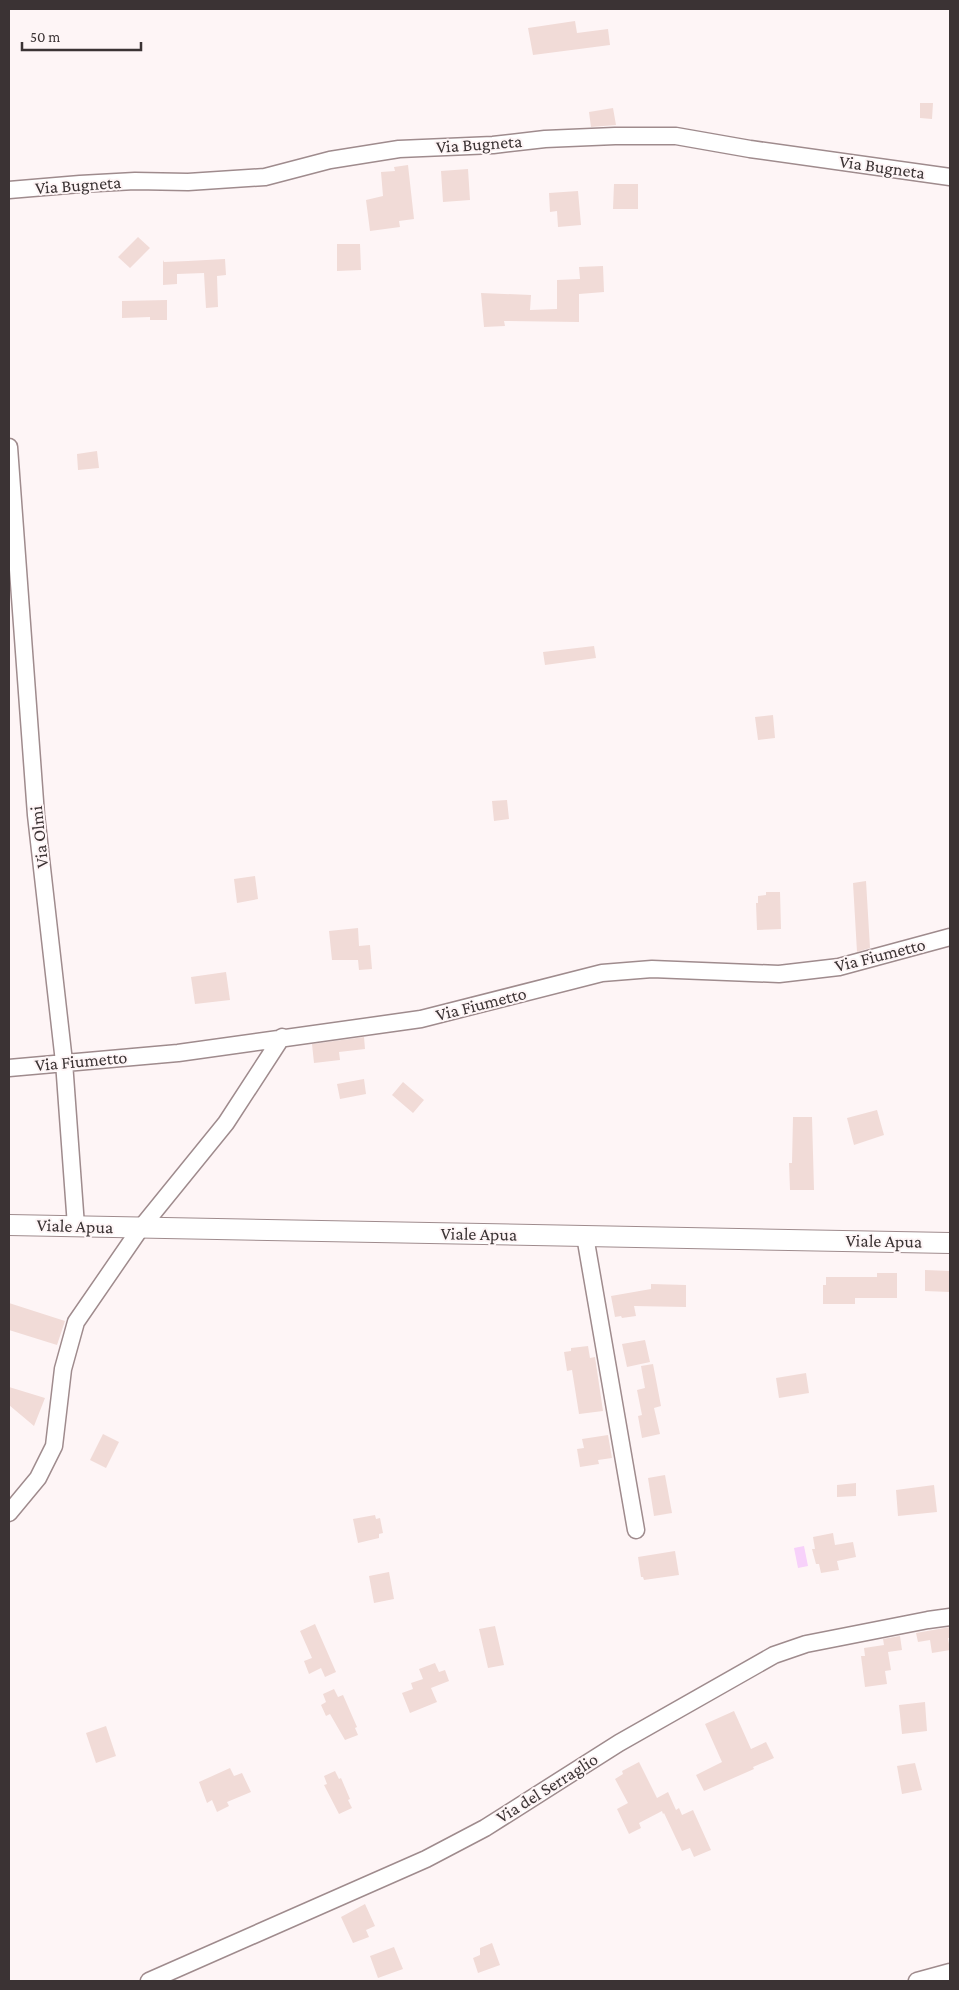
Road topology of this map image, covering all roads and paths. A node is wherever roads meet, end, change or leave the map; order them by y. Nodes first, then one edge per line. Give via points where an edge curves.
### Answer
1 (950, 177) edge
2 (9, 190) edge
3 (9, 447) edge
4 (950, 938) edge
5 (282, 1037) junction
6 (64, 1062) junction
7 (9, 1068) edge
8 (9, 1225) edge
9 (76, 1226) junction
10 (140, 1228) junction
11 (585, 1236) junction
12 (950, 1243) edge
13 (9, 1513) edge
14 (636, 1530) dead end
15 (950, 1617) edge
16 (950, 1972) edge
17 (148, 1981) edge
18 (917, 1981) edge

1 - 2 street, Via Bugneta via 676,136 614,136 399,149 330,160 265,177 188,182 135,181
3 - 6 street, Via Olmi via 36,814
4 - 5 street, Via Fiumetto via 840,966 779,974 652,969 602,973 422,1019
5 - 6 street, Via Fiumetto via 178,1053
5 - 10 street via 226,1123
6 - 7 street, Via Fiumetto
6 - 9 street, Via Olmi
8 - 9 street, Viale Apua
9 - 10 street, Viale Apua
10 - 11 street, Viale Apua
10 - 13 street via 76,1322 63,1369 54,1446 38,1478
11 - 12 street, Viale Apua
11 - 14 street
15 - 17 street, Via del Serraglio via 806,1644 774,1655 619,1742 485,1828 274,1927
16 - 18 street

